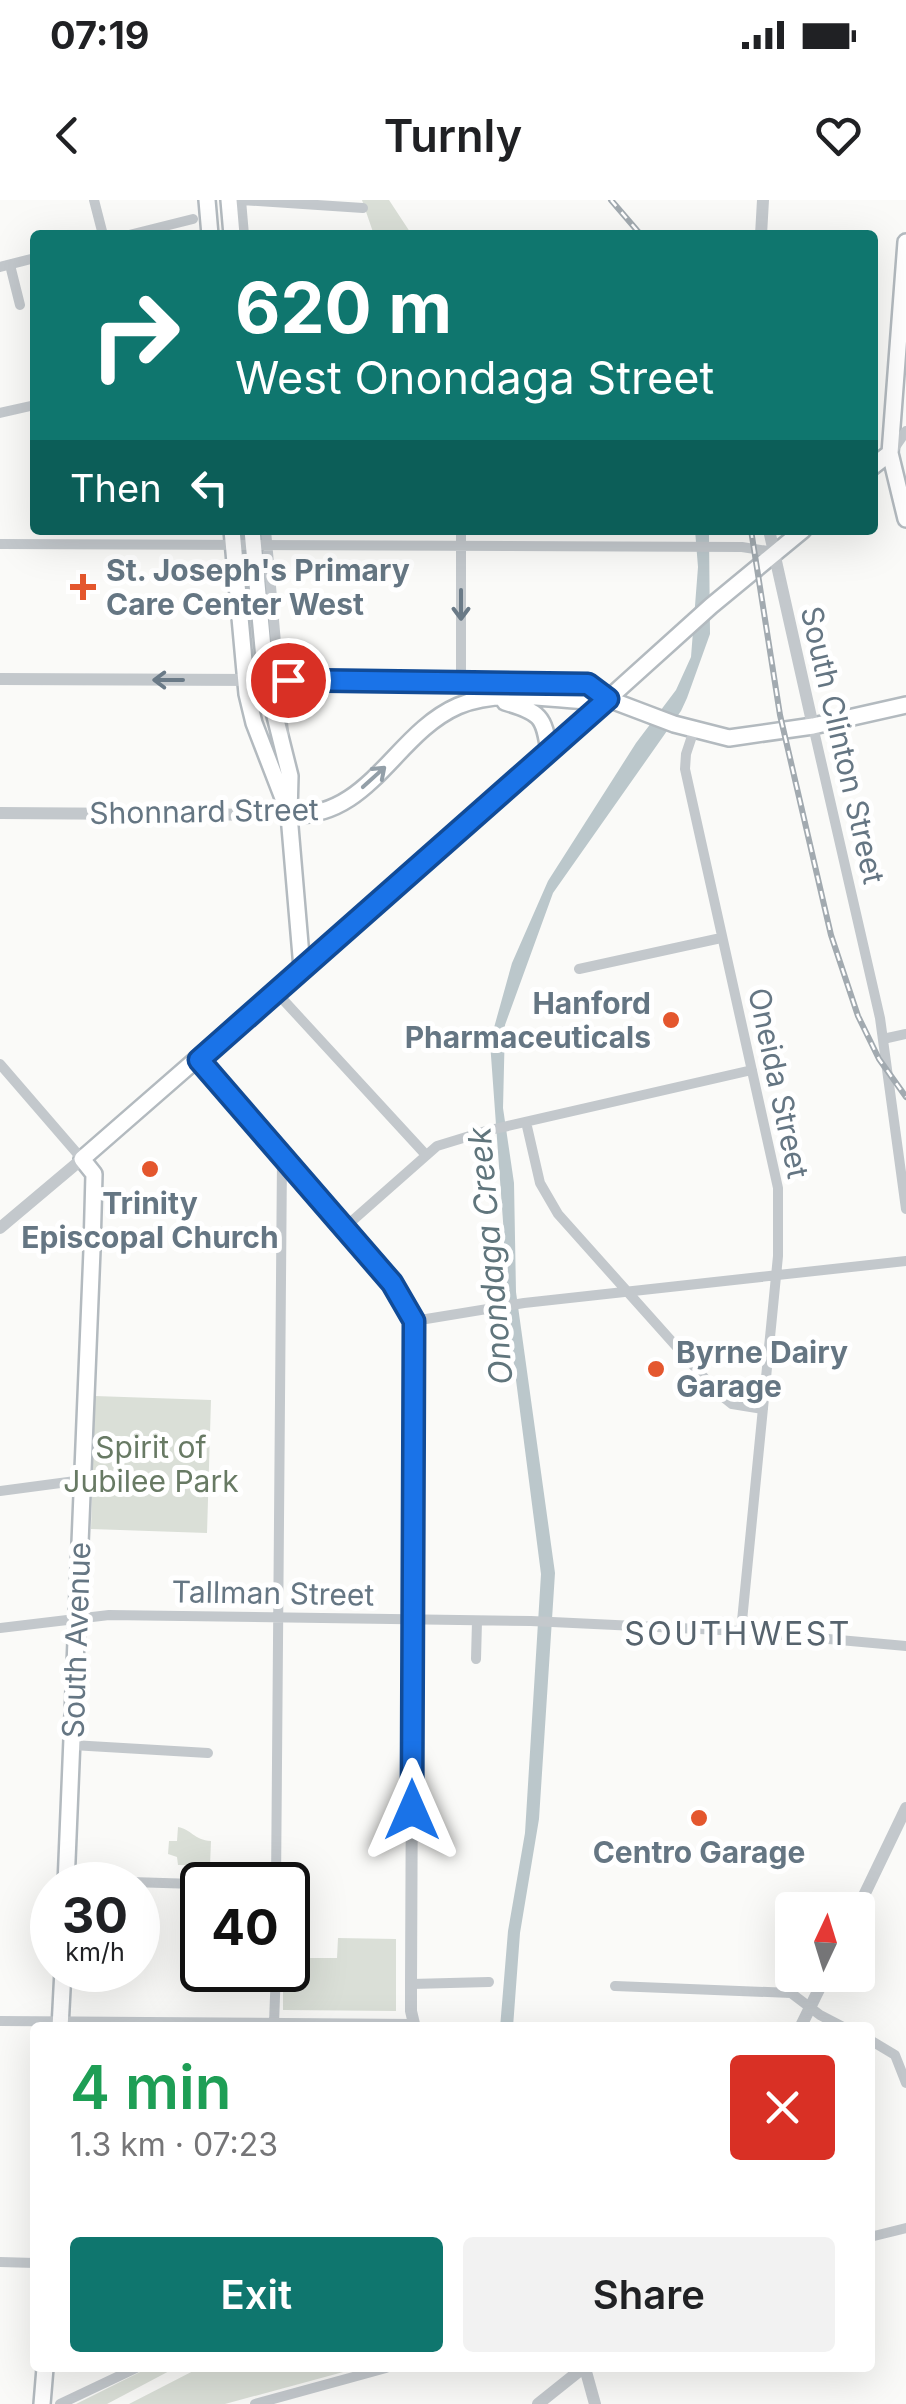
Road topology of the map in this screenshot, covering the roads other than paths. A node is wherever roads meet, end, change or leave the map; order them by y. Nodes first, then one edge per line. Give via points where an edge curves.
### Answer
1 (94, 200) edge
2 (207, 200) edge
3 (229, 200) edge
4 (241, 200) edge
5 (763, 200) edge
6 (362, 208) dead end
7 (193, 219) dead end
8 (102, 230) edge
9 (148, 230) edge
10 (210, 230) edge
11 (232, 230) edge
12 (244, 230) edge
13 (760, 230) edge
14 (906, 242) edge
15 (30, 259) edge
16 (5, 266) edge
17 (20, 304) dead end
18 (30, 405) edge
19 (0, 414) edge
20 (906, 431) edge
21 (898, 455) edge
22 (906, 518) edge
23 (161, 535) edge
24 (461, 535) edge
25 (735, 535) edge
26 (769, 535) edge
27 (797, 535) edge
28 (233, 537) edge
29 (258, 540) edge
30 (0, 544) edge
31 (160, 544) junction
32 (461, 546) junction
33 (736, 547) junction
34 (774, 554) junction
35 (0, 679) edge
36 (244, 680) junction
37 (272, 680) junction
38 (461, 680) junction
39 (492, 698) junction
40 (608, 699) junction
41 (906, 705) edge
42 (813, 726) junction
43 (694, 730) junction
44 (550, 752) junction
45 (0, 813) edge
46 (289, 814) junction
47 (722, 938) junction
48 (302, 968) junction
49 (580, 970) dead end
50 (276, 992) junction
51 (906, 1034) edge
52 (883, 1039) junction
53 (199, 1060) junction
54 (0, 1064) edge
55 (752, 1070) junction
56 (526, 1122) junction
57 (426, 1155) junction
58 (282, 1158) junction
59 (82, 1159) junction
60 (906, 1209) edge
61 (0, 1228) edge
62 (344, 1228) junction
63 (906, 1260) edge
64 (776, 1276) junction
65 (628, 1292) junction
66 (414, 1321) junction
67 (762, 1409) junction
68 (82, 1480) junction
69 (0, 1491) edge
70 (278, 1617) junction
71 (77, 1618) junction
72 (412, 1620) junction
73 (477, 1621) junction
74 (0, 1628) edge
75 (741, 1632) junction
76 (906, 1646) edge
77 (476, 1659) dead end
78 (72, 1745) junction
79 (208, 1752) dead end
80 (906, 1808) edge
81 (67, 1862) edge
82 (276, 1862) edge
83 (866, 1892) edge
84 (489, 1982) dead end
85 (411, 1984) junction
86 (614, 1986) dead end
87 (61, 1992) edge
88 (275, 1992) edge
89 (818, 1992) edge
90 (811, 2006) junction
91 (0, 2022) edge
92 (60, 2022) edge
93 (274, 2022) edge
94 (414, 2022) edge
95 (803, 2022) edge
96 (836, 2022) edge
97 (30, 2024) edge
98 (875, 2043) edge
99 (906, 2081) edge
100 (906, 2228) edge
101 (875, 2236) edge
102 (0, 2262) edge
103 (30, 2263) edge
104 (44, 2372) edge
105 (128, 2372) edge
106 (375, 2372) edge
107 (579, 2372) edge
108 (585, 2372) edge
109 (303, 2398) edge
110 (42, 2404) edge
111 (60, 2404) edge
112 (254, 2404) edge
113 (538, 2404) edge
114 (596, 2404) edge

1 - 8 street
2 - 10 main road
3 - 11 main road
4 - 6 street
4 - 12 street
5 - 13 street
7 - 9 street
14 - 21 main road
15 - 16 street
16 - 17 street
18 - 19 street
20 - 21 street
21 - 22 main road
23 - 31 street
24 - 32 street
25 - 33 street
26 - 34 street, South Clinton Street
27 - 34 main road
28 - 29 street
28 - 31 street
28 - 36 main road
29 - 32 street
29 - 37 main road
30 - 31 street
32 - 33 street
32 -> 38 street
33 - 34 street
34 - 40 main road
34 - 42 street, South Clinton Street
36 -> 35 street
36 - 37 street
36 - 46 main road
37 - 38 main road
37 - 46 main road via 290,776
38 - 40 main road via 588,684
39 - 40 main road, Shonnard Street
39 - 44 main road via 538,714
46 -> 39 main road, Shonnard Street via 330,812 435,722 463,704
40 - 43 main road
40 - 44 main road
41 - 42 main road
42 - 43 main road via 730,738
42 - 52 street, South Clinton Street
43 - 47 street, Oneida Street via 684,770
44 - 48 main road
45 - 46 street, Shonnard Street
46 - 48 main road
47 - 49 street
47 - 55 street, Oneida Street
48 - 50 main road
50 - 53 main road
50 - 57 street
51 - 52 street
52 - 60 street, South Clinton Street
53 - 58 street
53 - 59 main road
54 - 59 street
55 - 56 street
55 - 64 street, Oneida Street via 778,1188
56 - 57 street
56 - 65 street via 548,1200
57 - 62 street
58 - 62 street
58 - 70 street
59 - 61 street
59 - 68 main road, South Avenue via 94,1174
62 - 66 street via 392,1283
63 - 64 street
64 - 65 street
64 - 67 street, Oneida Street
65 - 66 street
65 - 67 street via 726,1400
66 - 72 street
67 - 75 street, Oneida Street
68 - 69 street
68 - 71 main road, South Avenue
70 - 71 street, Tallman Street
70 - 72 street, Tallman Street
70 - 82 street
71 - 74 street, Tallman Street
71 - 78 main road, South Avenue
72 - 73 street, Tallman Street
72 - 85 street
73 - 75 street, Tallman Street
73 - 77 street
75 - 76 street, Tallman Street
78 - 79 street
78 - 81 main road, South Avenue
80 - 83 street
84 - 85 street
85 - 94 street
86 - 90 street via 791,1993
87 - 92 main road
88 - 93 street
89 - 90 street
90 - 95 street
90 - 96 street
91 - 97 street
98 - 99 street via 895,2055
100 - 101 street
102 - 103 street
104 - 110 main road
105 - 111 street
106 - 109 street
107 - 113 street
108 - 114 street
109 - 112 street

